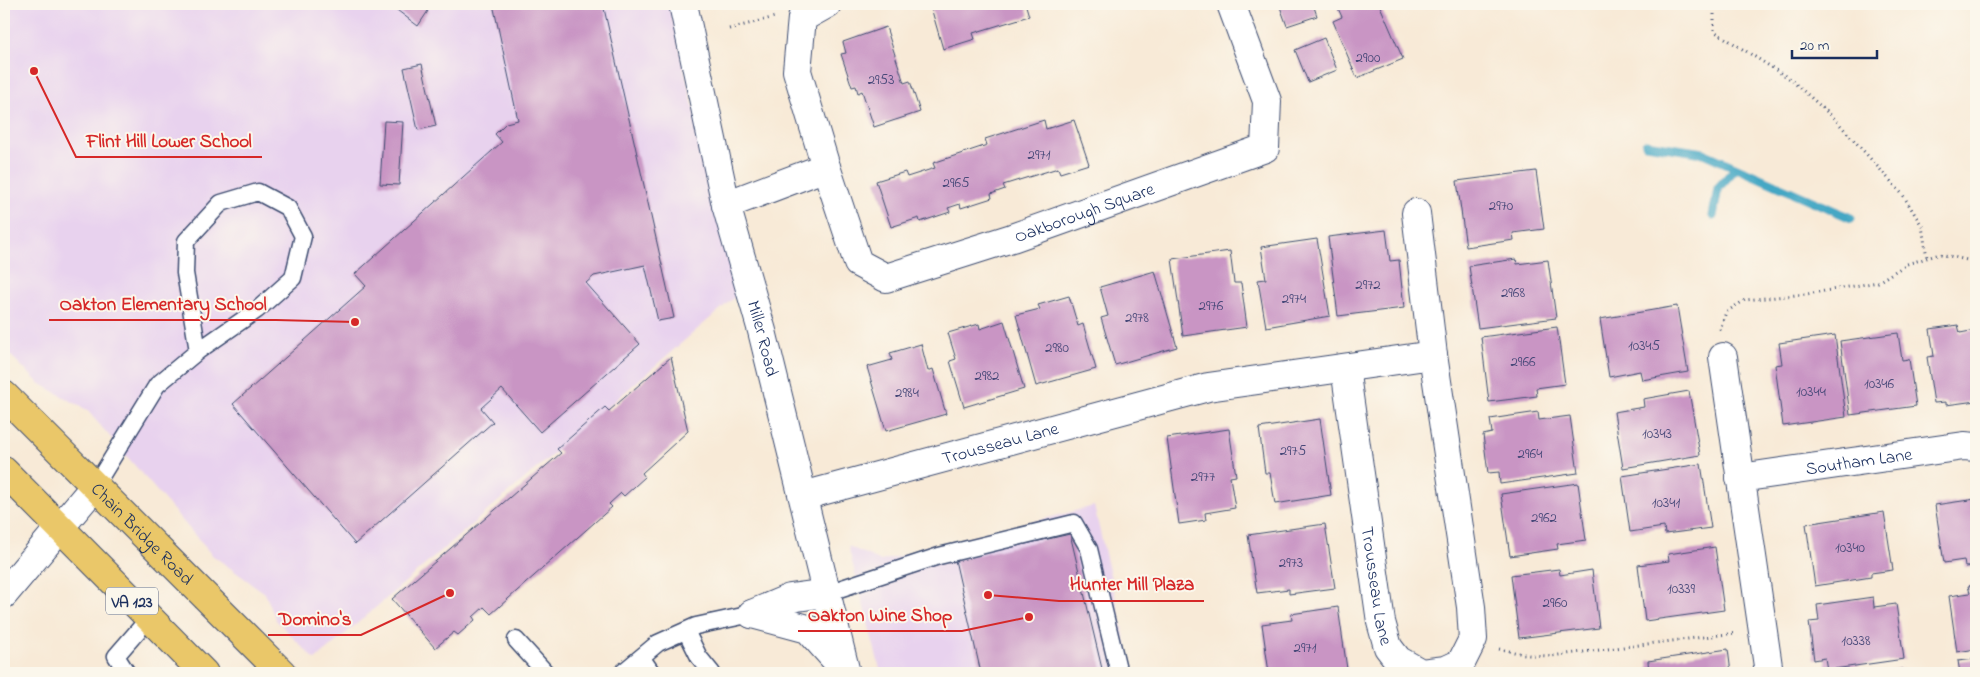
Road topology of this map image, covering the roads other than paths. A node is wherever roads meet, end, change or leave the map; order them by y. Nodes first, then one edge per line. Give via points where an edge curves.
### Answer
1 (683, 4) edge
2 (827, 4) edge
3 (1230, 4) edge
4 (826, 168) junction
5 (726, 205) junction
6 (1416, 213) dead end
7 (198, 351) junction
8 (1433, 355) junction
9 (1722, 357) road end
10 (1345, 368) junction
11 (4, 395) edge
12 (1976, 447) edge
13 (4, 471) edge
14 (1740, 478) junction
15 (95, 486) junction
16 (803, 496) junction
17 (59, 529) junction
18 (4, 594) edge
19 (827, 594) junction
20 (752, 614) junction
21 (149, 618) junction
22 (686, 631) junction
23 (516, 640) dead end
24 (641, 657) junction
25 (846, 672) edge
26 (127, 673) edge
27 (204, 673) edge
28 (282, 673) edge
29 (546, 673) edge
30 (622, 673) edge
31 (652, 673) edge
32 (712, 673) edge
33 (1119, 673) edge
34 (1769, 673) edge

1 - 5 street, Miller Road
2 - 4 street, Oakborough Square via 802,18 797,71
3 - 4 street, Oakborough Square via 1267,101 1265,148 1012,238 886,278 858,263
4 - 5 street
5 - 16 street, Miller Road via 762,331
6 - 8 street, Trousseau Lane
7 - 7 lane via 257,310 293,278 304,236 288,208 258,192 221,204 186,241 185,273
7 - 15 lane via 157,385
8 - 10 street, Trousseau Lane
8 - 10 street, Trousseau Lane via 1472,607 1473,639 1461,663 1446,670 1421,673 1398,660 1388,648 1381,622
9 - 14 street
10 - 16 street, Trousseau Lane via 1208,387
11 - 15 main road, Chain Bridge Road
12 - 14 street, Southam Lane via 1964,446
13 - 17 main road, VA 123
14 - 34 street
15 - 17 street
15 - 28 main road, Chain Bridge Road
16 - 19 street, Miller Road
17 - 18 street
17 - 21 main road, VA 123
19 - 20 street via 790,598
19 - 25 street, Miller Road
19 - 33 lane via 940,556 1074,523 1089,550
20 - 22 lane
20 - 25 street via 808,629
21 - 26 lane via 116,656
21 - 27 main road, VA 123
22 - 24 lane via 658,643
22 - 32 lane via 699,657
23 - 29 lane
24 - 30 lane
24 - 31 lane

